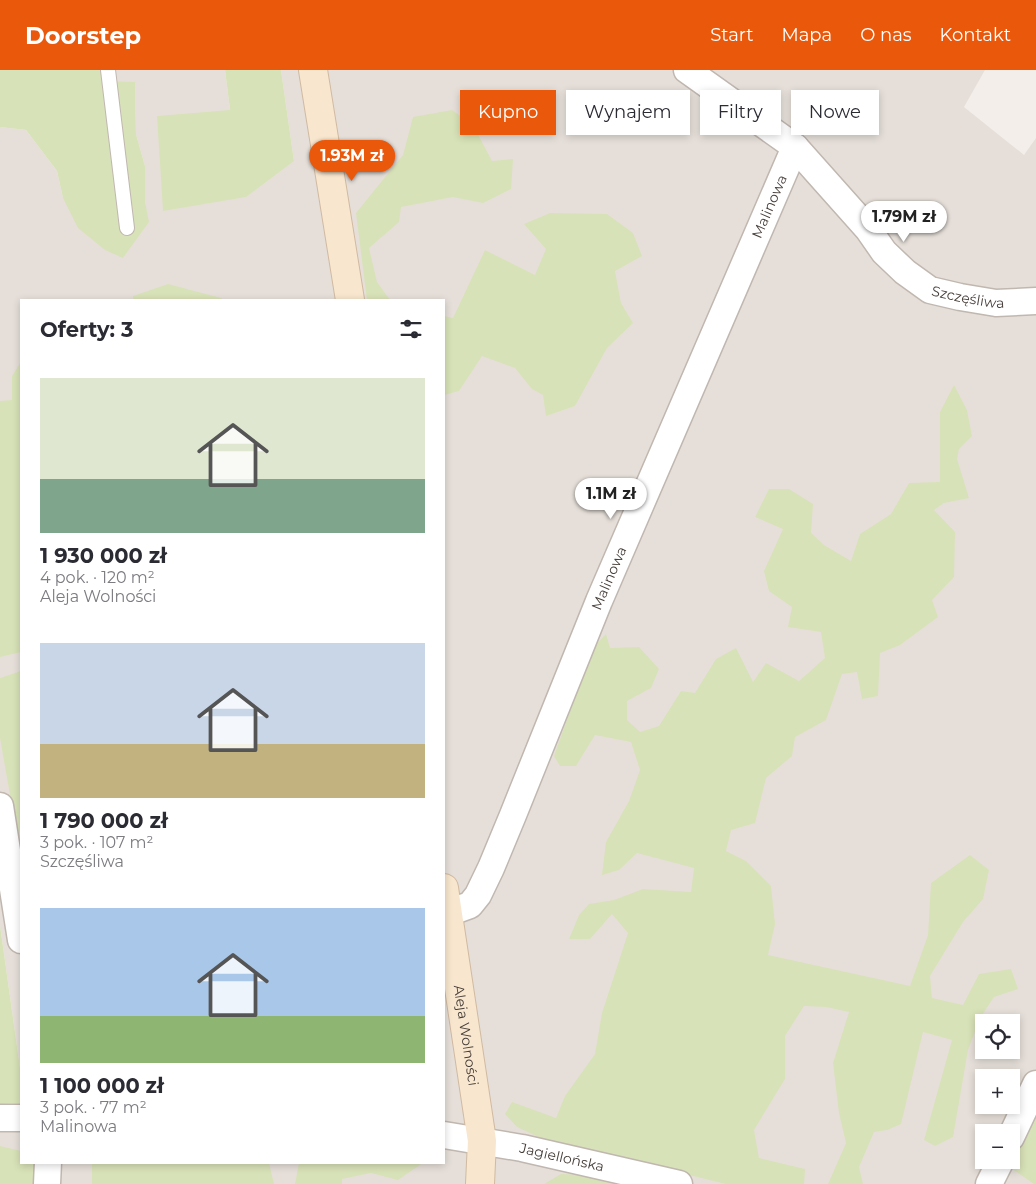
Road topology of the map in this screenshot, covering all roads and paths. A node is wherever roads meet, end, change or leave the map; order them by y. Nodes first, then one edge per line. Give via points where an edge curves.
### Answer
1 (108, 70) edge
2 (313, 70) edge
3 (687, 70) edge
4 (795, 147) junction
5 (128, 228) dead end
6 (350, 299) edge
7 (1036, 302) edge
8 (0, 806) edge
9 (446, 900) edge
10 (20, 934) edge
11 (1036, 1084) edge
12 (0, 1118) edge
13 (20, 1118) edge
14 (1017, 1124) edge
15 (445, 1135) edge
16 (482, 1141) junction
17 (48, 1164) edge
18 (997, 1169) edge
19 (47, 1184) edge
20 (480, 1184) edge
21 (679, 1184) edge
22 (990, 1184) edge

1 - 5 lane
2 - 6 street
3 - 4 street, Szczęśliwa
4 - 7 street, Szczęśliwa via 868,229 884,252 930,290 996,303
4 - 9 street, Malinowa via 599,601 491,868 470,905
8 - 10 street
9 - 16 street, Aleja Wolności
11 - 14 street
12 - 13 street
15 - 16 street, Jagiellońska
16 - 20 street, Aleja Wolności
16 - 21 street, Jagiellońska
17 - 19 street
18 - 22 street

